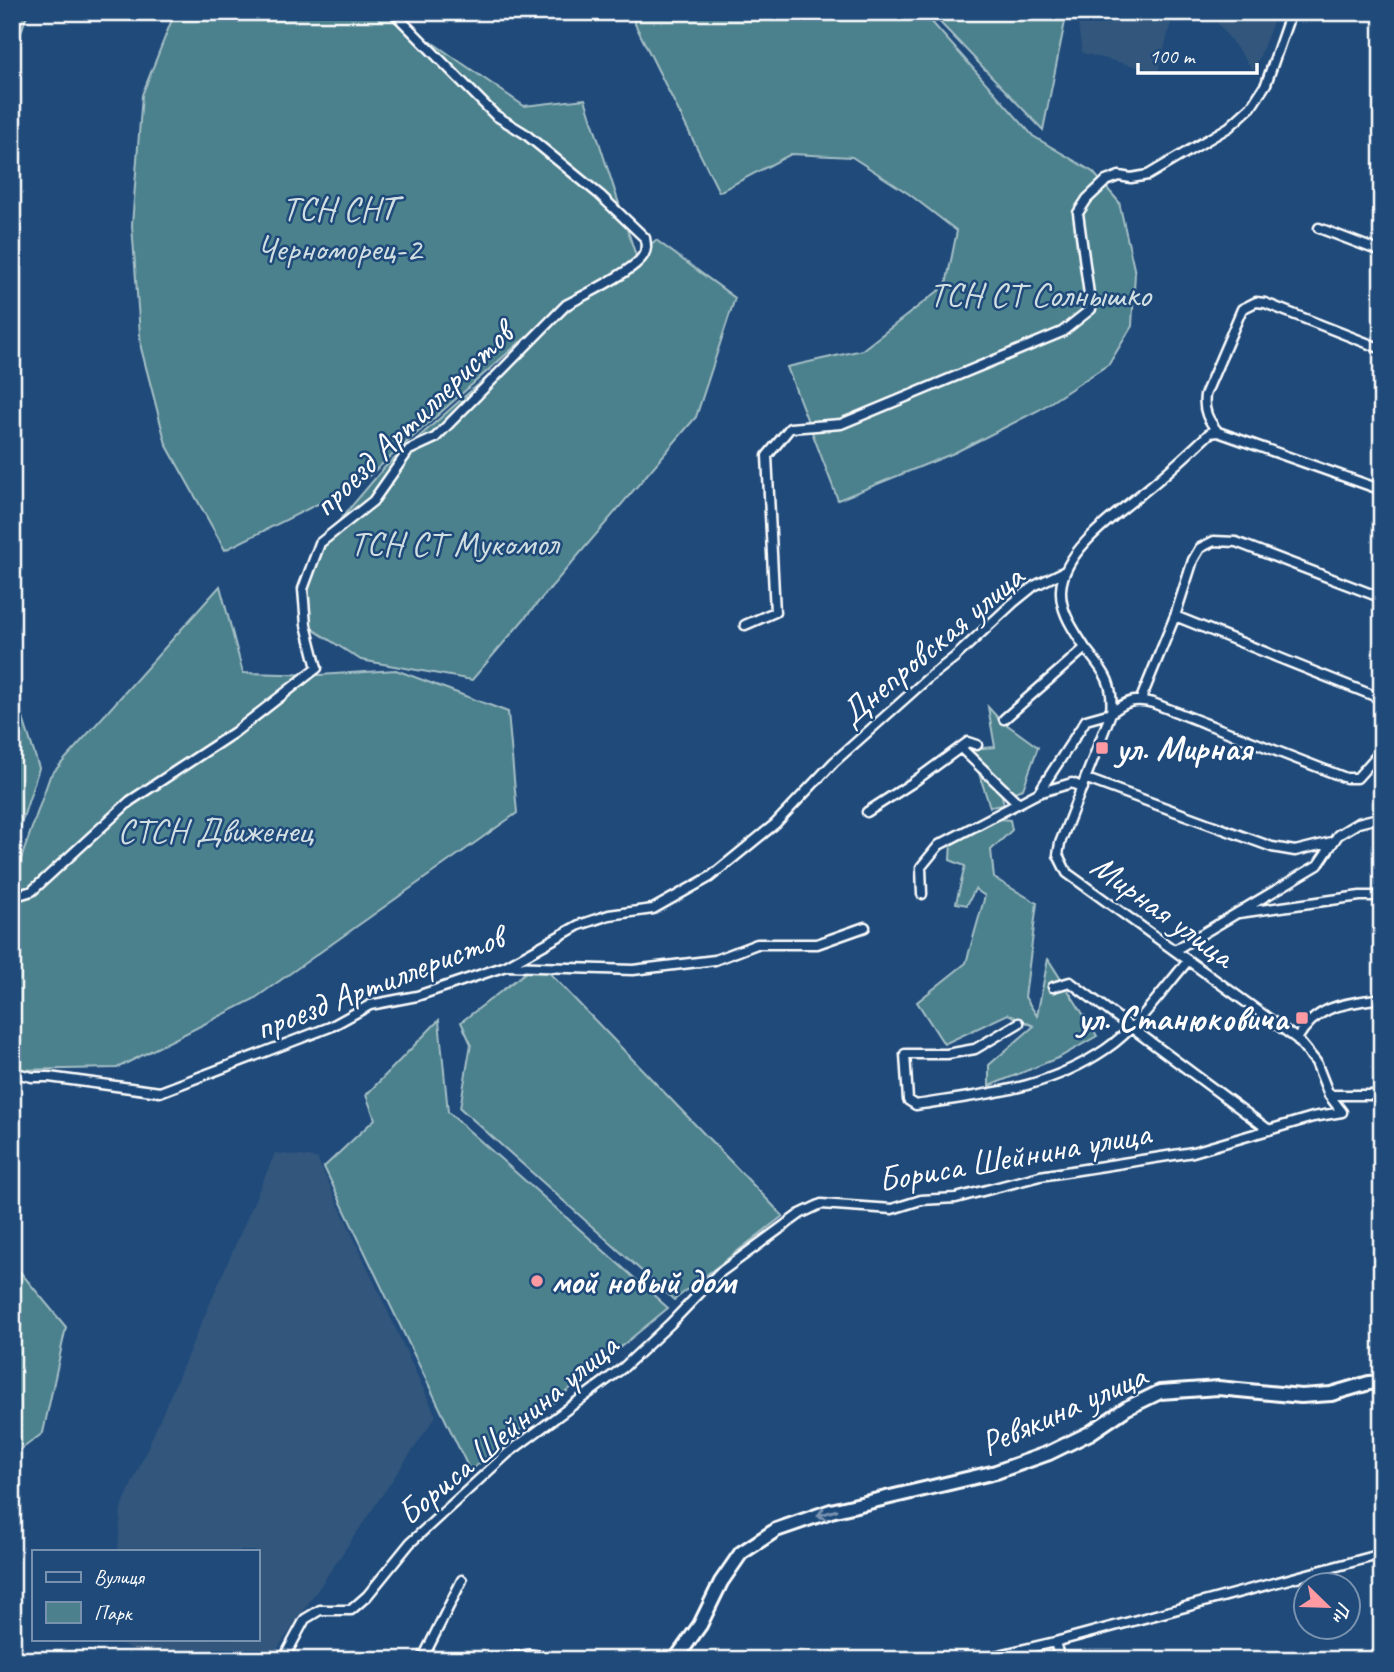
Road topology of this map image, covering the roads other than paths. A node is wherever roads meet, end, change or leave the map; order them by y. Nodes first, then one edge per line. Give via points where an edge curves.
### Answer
1 (393, 12) edge
2 (1292, 12) edge
3 (1319, 228) dead end
4 (1382, 252) edge
5 (1382, 349) edge
6 (1218, 432) junction
7 (1382, 490) edge
8 (1065, 570) junction
9 (1382, 598) edge
10 (1175, 616) junction
11 (745, 625) dead end
12 (1085, 648) junction
13 (1141, 699) junction
14 (1382, 699) edge
15 (1111, 713) junction
16 (1004, 719) dead end
17 (977, 745) dead end
18 (962, 748) junction
19 (1381, 748) edge
20 (834, 762) joint
21 (1087, 779) junction
22 (1083, 788) junction
23 (1038, 793) junction
24 (1018, 803) junction
25 (867, 812) dead end
26 (1382, 817) edge
27 (1332, 842) junction
28 (922, 894) dead end
29 (1382, 896) edge
30 (12, 897) edge
31 (1233, 914) junction
32 (865, 928) dead end
33 (1175, 950) junction
34 (1187, 962) junction
35 (506, 966) junction
36 (1053, 987) dead end
37 (1382, 998) edge
38 (1019, 1023) dead end
39 (1130, 1027) junction
40 (1297, 1039) junction
41 (12, 1072) edge
42 (1329, 1095) junction
43 (1382, 1096) edge
44 (1342, 1112) joint
45 (1269, 1130) junction
46 (1382, 1382) edge
47 (1382, 1554) edge
48 (462, 1580) dead end
49 (1055, 1642) junction
50 (283, 1660) edge
51 (422, 1660) edge
52 (509, 1660) edge
53 (553, 1660) edge
54 (675, 1660) edge
55 (978, 1660) edge
56 (1060, 1660) edge

1 - 30 street, проезд Артиллеристов via 495,115 609,203 645,238 646,252 640,261 566,305 435,438 409,450 373,501 320,543 303,589 317,668 235,732 130,801 32,891
2 - 11 street via 1266,83 1251,107 1229,127 1148,175 1106,181 1087,199 1078,214 1091,309 1062,332 841,424 790,428 767,456 775,611
3 - 4 street
5 - 6 street via 1255,302 1242,309 1205,395 1203,408
6 - 7 street
6 - 8 street, Днепровская улица via 1210,433 1103,526
8 - 12 street, Днепровская улица via 1063,610
8 - 20 street, Днепровская улица via 1013,603
9 - 10 street via 1236,542 1213,541 1200,548 1193,560
10 - 13 street
10 - 14 street
12 - 15 street, Днепровская улица via 1111,685
12 - 16 street
13 - 15 street via 1126,702
13 - 19 street via 1346,778 1357,778
15 - 21 street, Мирная улица
15 - 23 street via 1086,720
17 - 18 street via 968,742
18 - 24 street
18 - 25 street
20 - 35 street, проезд Артиллеристов via 775,824 710,877 653,909 579,925
21 - 22 street, Мирная улица
21 - 27 street via 1272,847 1295,851
22 - 23 street via 1072,783
22 - 33 street, Мирная улица via 1060,843 1058,855 1067,873
23 - 24 street
24 - 28 street via 939,845 921,867
26 - 27 street via 1357,823
27 - 31 street via 1318,865
29 - 31 street
31 - 33 street
32 - 35 street via 817,944 757,944 715,960 633,970
33 - 34 street, Мирная улица
34 - 39 street
34 - 40 street, Мирная улица
35 - 41 street, проезд Артиллеристов via 417,996 370,1005 330,1027 160,1092
36 - 39 street via 1070,982
37 - 40 street via 1319,1013
38 - 39 street via 975,1049 905,1054 908,1100 916,1105 1038,1083 1107,1048
39 - 45 street
40 - 42 street, Мирная улица via 1316,1062
42 - 43 street
42 - 44 street, Мирная улица
44 - 45 street, Бориса Шейнина улица
45 - 50 street, Бориса Шейнина улица via 1193,1152 1040,1175 956,1198 921,1200 892,1209 821,1204 800,1213 718,1274 624,1367 509,1453 410,1543 367,1596 351,1609 320,1610 305,1619
46 -> 54 main road, Ревякина улица via 1301,1396 1218,1388 1160,1392 1049,1453 996,1472 831,1511 776,1530 741,1553
47 - 49 street
48 - 51 street
49 - 55 street
49 - 56 street
52 - 53 main road

